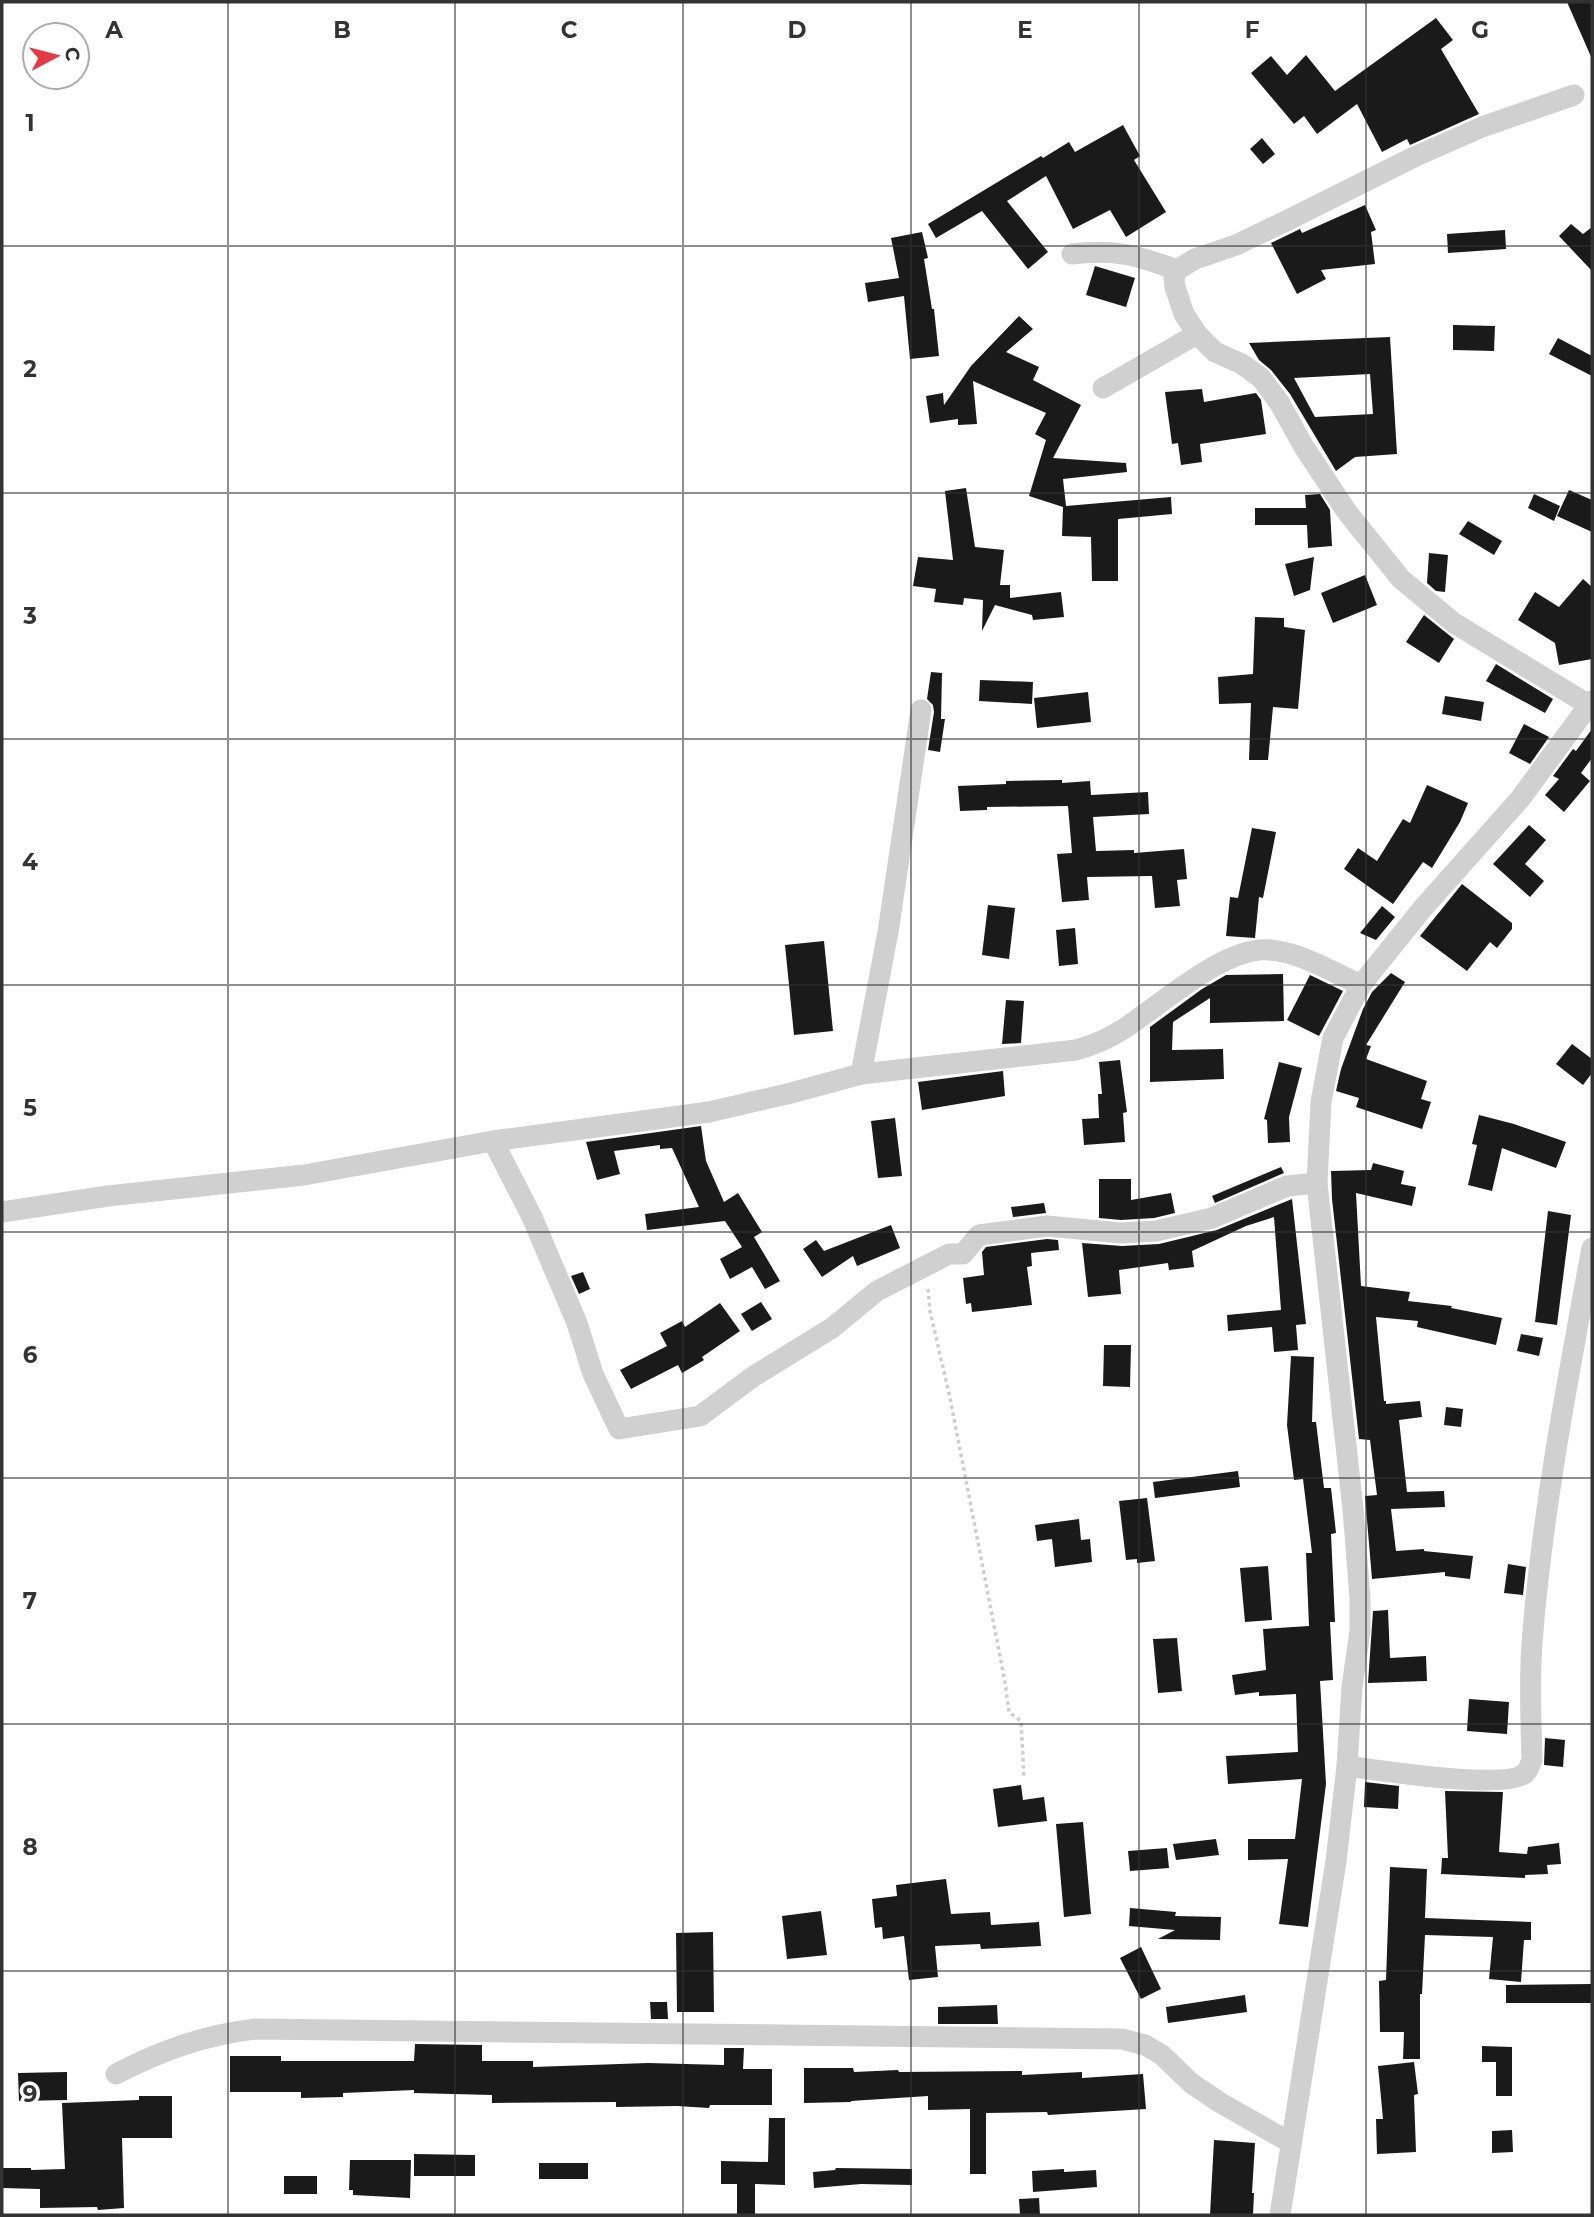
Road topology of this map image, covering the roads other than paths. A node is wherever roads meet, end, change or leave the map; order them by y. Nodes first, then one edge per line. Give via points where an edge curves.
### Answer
1 (1574, 95) dead end
2 (1072, 254) dead end
3 (1177, 270) junction
4 (1197, 334) junction
5 (1103, 388) dead end
6 (1590, 703) edge
7 (921, 710) dead end
8 (1361, 985) junction
9 (861, 1074) junction
10 (493, 1141) junction
11 (1317, 1183) junction
12 (2, 1212) edge
13 (1592, 1248) edge
14 (1347, 1766) junction
15 (116, 2074) dead end
16 (1291, 2143) junction
17 (1280, 2215) edge

1 - 3 street via 1482,127
2 - 3 street via 1117,252
3 - 4 street via 1175,287
4 - 5 street
4 - 6 street via 1215,352 1242,363 1261,378 1347,512 1401,579 1454,623
6 - 8 street via 1520,799
7 - 9 street via 888,932
8 - 9 street via 1299,956 1268,950 1236,954 1122,1030 1076,1051
8 - 11 street via 1333,1038 1321,1102
9 - 10 street via 709,1112
10 - 11 street via 532,1217 619,1429 700,1416 832,1328 877,1291 949,1254 962,1254 979,1235 1048,1226 1121,1233 1156,1231 1212,1218 1287,1186
10 - 12 street via 304,1175
11 - 14 street via 1360,1598
13 - 14 street via 1541,1562 1532,1644 1532,1760 1528,1770 1511,1779 1480,1780
14 - 16 street
15 - 16 street via 176,2046 256,2029 1122,2039 1162,2055 1191,2083
16 - 17 street

